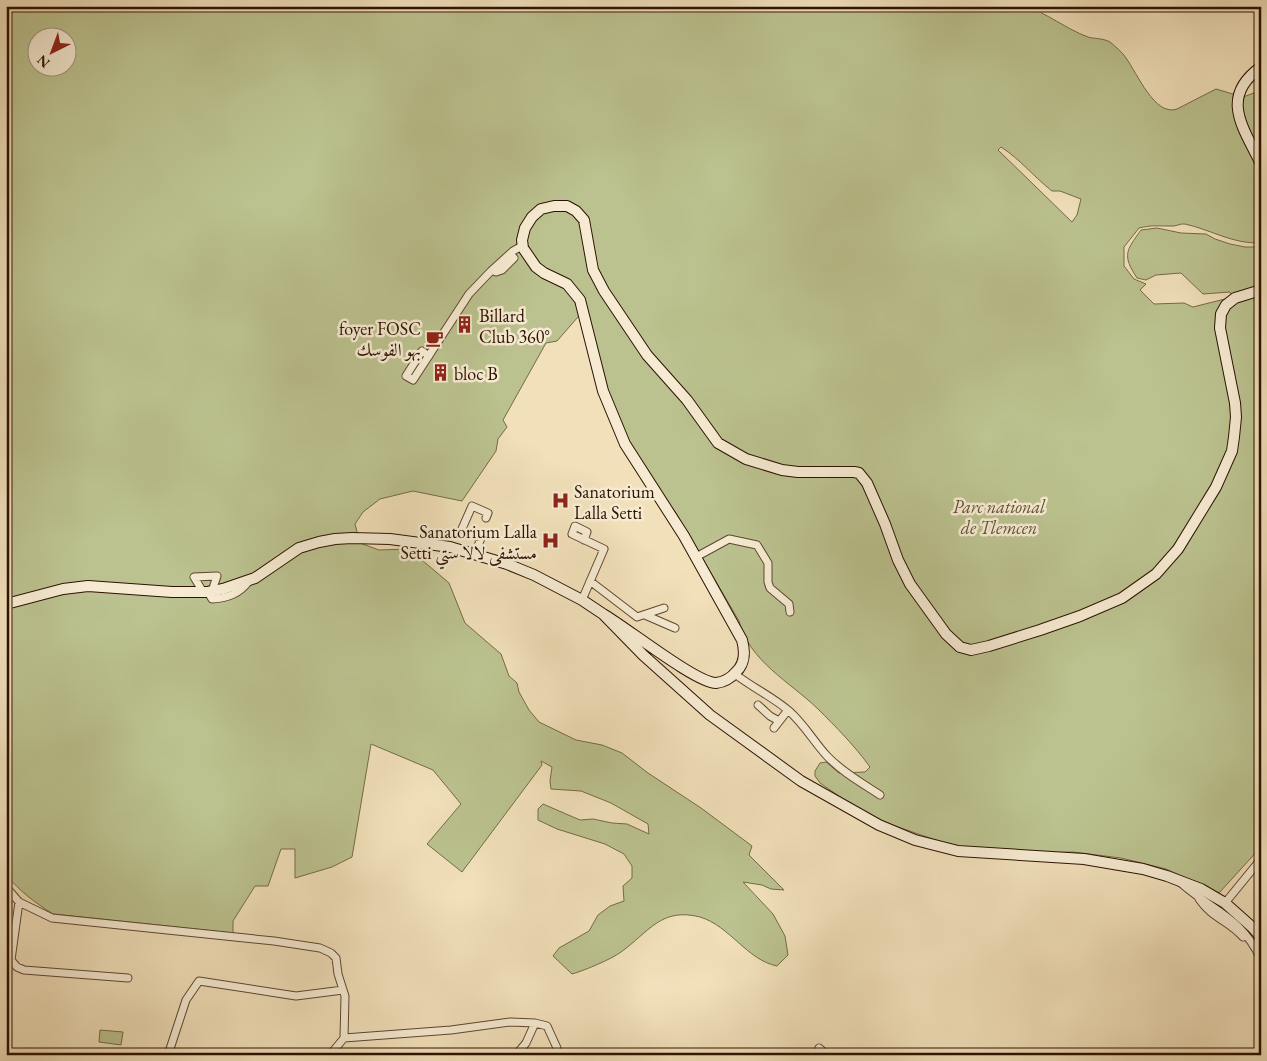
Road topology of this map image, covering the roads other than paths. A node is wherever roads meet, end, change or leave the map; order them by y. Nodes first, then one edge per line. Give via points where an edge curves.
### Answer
1 (1261, 67) edge
2 (1261, 164) edge
3 (522, 246) junction
4 (1261, 290) edge
5 (429, 356) dead end
6 (486, 518) dead end
7 (584, 540) dead end
8 (475, 554) junction
9 (696, 557) junction
10 (590, 581) junction
11 (582, 600) junction
12 (6, 604) edge
13 (664, 608) dead end
14 (790, 612) dead end
15 (602, 614) junction
16 (645, 615) junction
17 (675, 628) dead end
18 (735, 674) junction
19 (758, 705) dead end
20 (788, 710) junction
21 (779, 721) junction
22 (774, 728) dead end
23 (880, 795) dead end
24 (1261, 859) edge
25 (1175, 878) junction
26 (6, 887) edge
27 (19, 902) junction
28 (1225, 903) junction
29 (1261, 937) edge
30 (1261, 959) edge
31 (128, 978) dead end
32 (343, 990) junction
33 (535, 1023) junction
34 (344, 1038) junction
35 (819, 1048) dead end
36 (332, 1054) edge
37 (168, 1055) edge
38 (516, 1055) edge
39 (558, 1055) edge
40 (827, 1055) edge

1 - 2 main road via 1242,85 1236,103 1241,122
3 - 4 main road via 525,228 536,212 561,205 576,210 584,220 591,263 604,291 647,355 687,400 718,443 746,459 782,470 854,472 862,476 910,584 950,638 960,647 971,650 1040,630 1122,598 1156,574 1178,549 1216,487 1232,450 1236,417 1220,323 1223,308 1235,298
3 - 5 street via 469,294
3 - 9 main road via 536,266 567,284 580,300 600,382 624,444
6 - 8 street via 488,513 472,506 461,531 481,538
7 - 10 street via 604,549
8 - 11 main road via 534,575
8 - 12 main road via 450,547 390,539 336,539 299,548 249,581 208,592 88,586
9 - 14 street via 729,539 757,544 768,563 770,588 789,604
9 - 18 main road via 742,640 744,652
10 - 11 street
10 - 16 street via 637,617
11 - 15 main road
13 - 16 street
15 - 18 main road via 702,679 724,681
15 - 25 main road via 710,715 801,780 899,834 958,851 1084,859
16 - 17 street
18 - 20 street
19 - 21 street
20 - 21 street
20 - 23 street via 830,760
21 - 22 street
24 - 28 street
25 - 28 main road
25 - 30 street via 1197,897 1207,911 1257,950
26 - 27 street
27 - 31 street via 11,960 16,967
27 - 32 street via 52,918 320,948 336,958
28 - 29 main road
32 - 34 street
32 - 37 street via 296,996 199,981 186,1000
33 - 34 street via 510,1022
33 - 38 street
33 - 39 street via 547,1026
34 - 36 street
35 - 40 street

